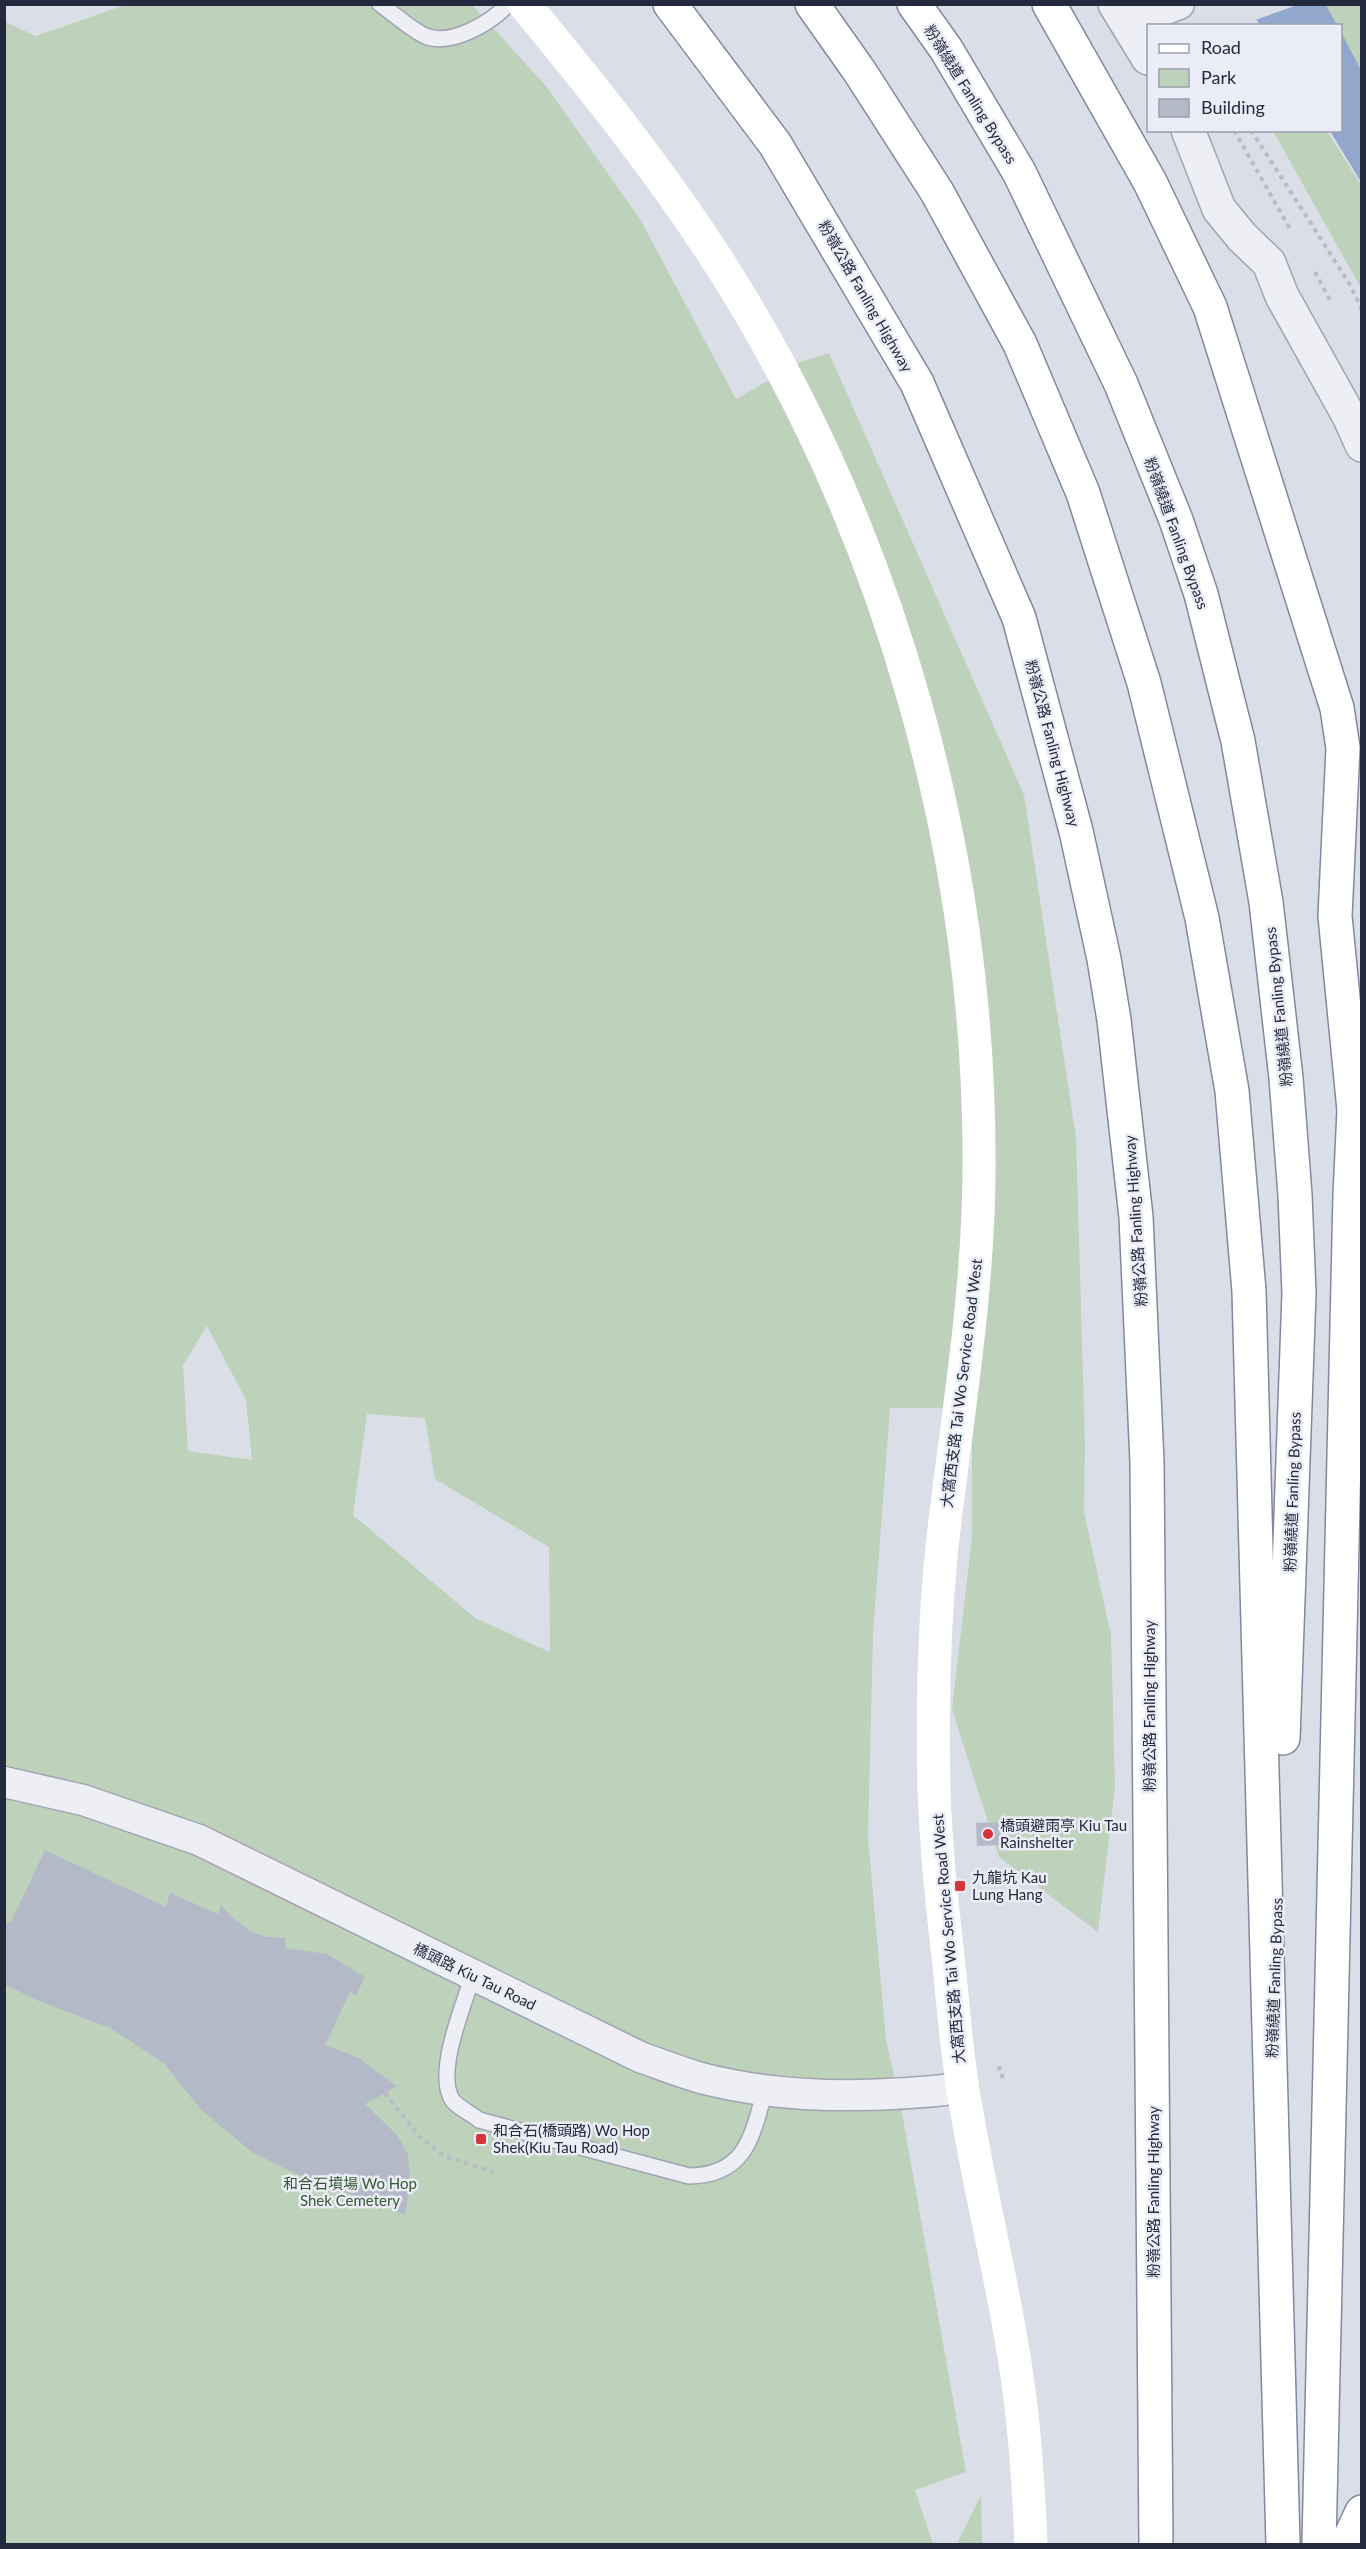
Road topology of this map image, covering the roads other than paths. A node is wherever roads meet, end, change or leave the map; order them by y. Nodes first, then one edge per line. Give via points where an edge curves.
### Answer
1 (380, 4) edge
2 (508, 4) edge
3 (524, 4) edge
4 (670, 4) edge
5 (812, 4) edge
6 (914, 4) edge
7 (1049, 4) edge
8 (1179, 4) edge
9 (1121, 14) edge
10 (1147, 55) edge
11 (1189, 132) edge
12 (1362, 445) edge
13 (1358, 1118) edge
14 (4, 1782) edge
15 (473, 1975) junction
16 (1270, 2084) junction
17 (963, 2088) junction
18 (765, 2090) junction
19 (1362, 2512) edge
20 (1156, 2543) edge
21 (1031, 2544) edge
22 (1283, 2544) edge
23 (1319, 2544) edge
24 (1347, 2544) edge

1 - 2 lane via 425,36 454,37 494,19
3 - 17 main road, 大窩西支路 Tai Wo Service Road West via 645,154 688,214 729,278 801,410 882,602 928,747 948,832 971,987 978,1067 980,1178 970,1326 944,1528 934,1703 940,1884
4 - 20 main road, 粉嶺公路 Fanling Highway via 775,144 917,383 946,446 1019,618 1076,831 1104,959 1131,1150 1147,1462
5 - 16 main road via 936,192 1020,344 1083,493 1140,672 1202,918 1232,1091 1250,1291
6 - 16 main road, 粉嶺繞道 Fanling Bypass via 946,49 1019,172 1121,384 1176,520 1220,663 1266,902 1286,1078 1299,1293
7 - 13 main road via 1150,182 1210,307 1337,708 1343,748 1335,916
8 - 9 street
9 - 10 street
11 - 12 street via 1219,209 1269,263 1282,296
13 - 23 main road via 1350,1196
14 - 15 street, 橋頭路 Kiu Tau Road via 82,1800 199,1840
15 - 18 street, 橋頭路 Kiu Tau Road via 640,2057 701,2078
15 - 18 lane via 448,2060 446,2083 454,2101 479,2120 689,2176 711,2176 737,2162 752,2137
16 - 22 main road
17 - 18 street, 橋頭路 Kiu Tau Road via 908,2095
17 - 21 main road, 大窩西支路 Tai Wo Service Road West via 1021,2400
19 - 24 main road

